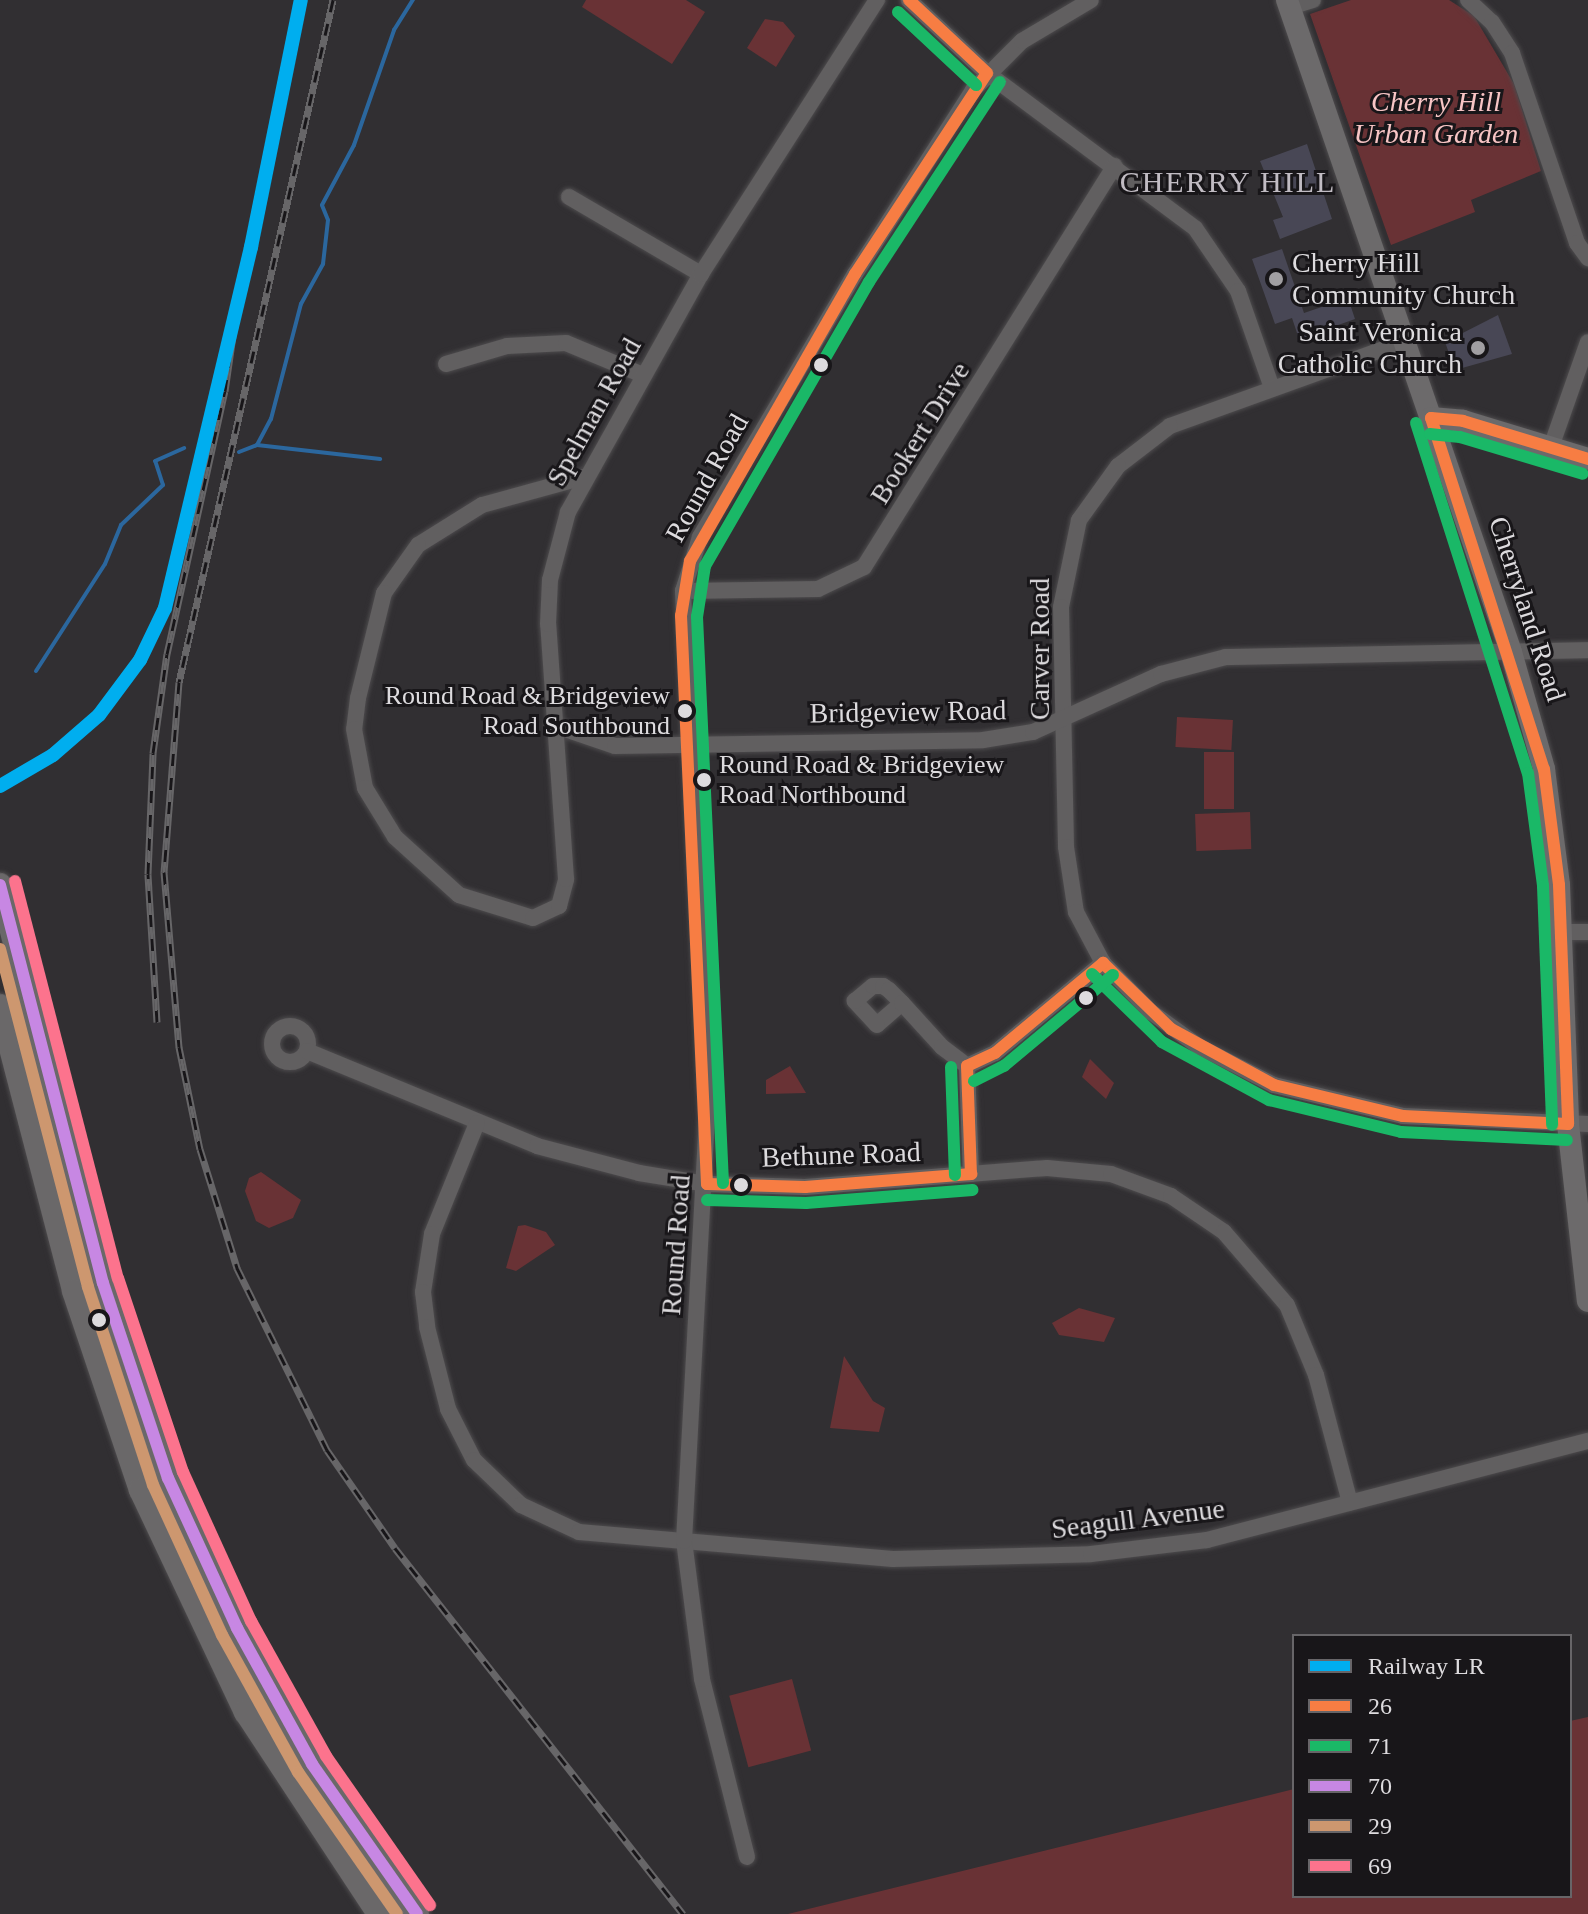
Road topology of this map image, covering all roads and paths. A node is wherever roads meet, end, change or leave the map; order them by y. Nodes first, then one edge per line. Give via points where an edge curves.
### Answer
1 (877, 0) edge
2 (909, 0) edge
3 (1091, 0) edge
4 (1313, 0) edge
5 (1468, 0) edge
6 (1289, 4) edge
7 (987, 73) junction
8 (1115, 166) junction
9 (569, 197) dead end
10 (1588, 258) edge
11 (701, 274) junction
12 (1406, 341) junction
13 (1588, 342) edge
14 (446, 364) dead end
15 (643, 375) junction
16 (1272, 388) junction
17 (1431, 418) junction
18 (1551, 447) junction
19 (1588, 459) edge
20 (584, 477) junction
21 (683, 591) junction
22 (1588, 650) edge
23 (1511, 652) junction
24 (1066, 719) junction
25 (553, 725) junction
26 (687, 741) junction
27 (0, 885) edge
28 (1560, 932) junction
29 (1588, 932) edge
30 (1103, 963) junction
31 (902, 1003) dead end
32 (0, 1006) edge
33 (307, 1051) dead end
34 (967, 1066) junction
35 (477, 1123) junction
36 (1578, 1124) edge
37 (971, 1174) junction
38 (707, 1184) junction
39 (1586, 1277) edge
40 (1588, 1301) edge
41 (1588, 1441) edge
42 (1350, 1503) junction
43 (684, 1541) junction
44 (747, 1857) dead end
45 (379, 1914) edge
46 (417, 1914) edge

1 - 11 street, Spelman Road
2 - 7 street
3 - 7 street, Round Road via 1022,41
4 - 6 street
5 - 10 street via 1512,53 1577,243
6 - 12 street, Cherryland Road
7 - 8 street
7 - 21 street, Round Road via 818,337 700,537
8 - 16 street via 1212,245 1238,291
8 - 21 street, Bookert Drive via 864,567 818,589
9 - 11 street
11 - 15 street, Spelman Road
12 - 16 street, Carver Road
12 - 17 street, Cherryland Road
13 - 18 street
14 - 15 street via 507,346 566,343
15 - 20 street, Spelman Road
16 - 24 street, Carver Road via 1170,426 1142,443 1098,490 1079,520 1063,573
17 - 18 street
17 - 23 street, Cherryland Road
18 - 19 street
20 - 25 street, Spelman Road via 550,580
20 - 25 street, Spelman Road via 470,510 418,545 380,606 354,729 365,788 378,814 437,881 509,914 543,917 559,906 566,879
21 - 26 street, Round Road
22 - 23 street, Bridgeview Road
23 - 24 street, Bridgeview Road via 1226,657 1161,674
23 - 28 street, Cherryland Road via 1552,811
24 - 26 street, Bridgeview Road via 1024,735 983,740
24 - 30 street, Carver Road via 1070,883 1076,912
25 - 26 street, Bridgeview Road via 615,746
26 - 38 street, Round Road
27 - 46 main road via 103,1283 168,1478 237,1628 312,1764
28 - 29 street
28 - 36 street, Cherryland Road
30 - 34 street via 995,1053
30 - 36 street, Carver Road via 1171,1029 1274,1085 1403,1116
31 - 34 street
32 - 45 main road via 74,1291 141,1490 246,1712
33 - 35 street, Bethune Road
34 - 37 street
35 - 38 street, Bethune Road via 586,1160
35 - 43 street via 432,1234 423,1292 427,1327 459,1435 495,1484 550,1522 611,1538
36 - 39 street, Cherryland Road
37 - 38 street, Bethune Road via 805,1187
37 - 42 street, Bethune Road via 1047,1168 1111,1174 1171,1196 1224,1232 1270,1279 1304,1337
38 - 43 street, Round Road
39 - 40 street, Cherryland Road
41 - 42 street, Seagull Avenue
42 - 43 street, Seagull Avenue via 1207,1540 1026,1559 893,1559
43 - 44 street, Round Road via 702,1679

